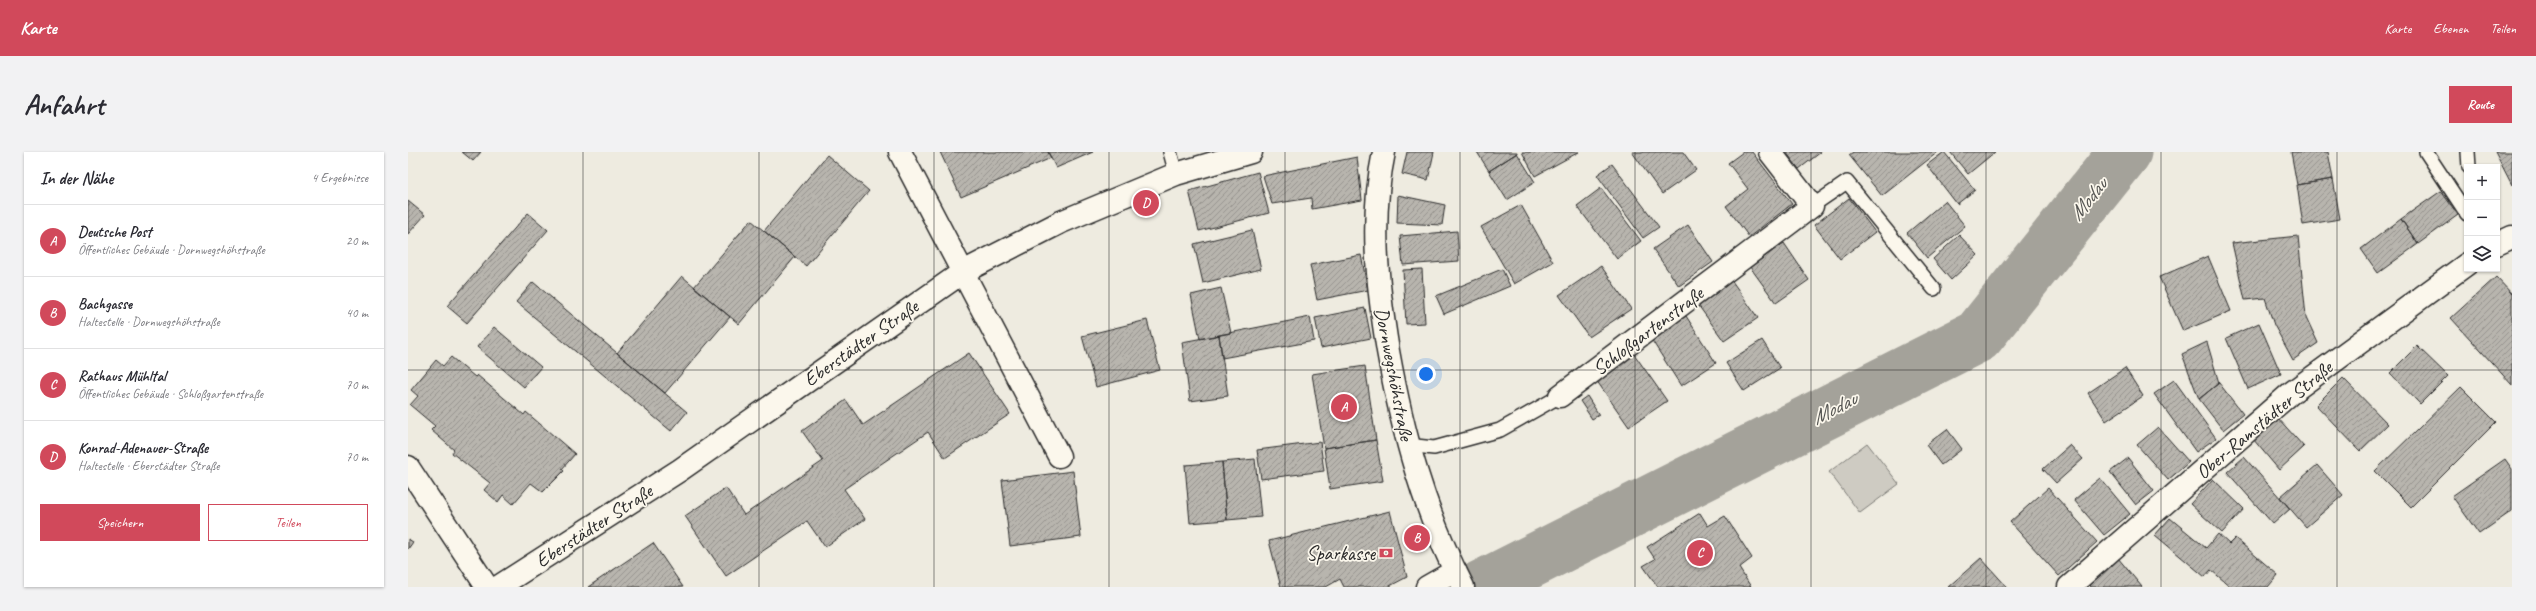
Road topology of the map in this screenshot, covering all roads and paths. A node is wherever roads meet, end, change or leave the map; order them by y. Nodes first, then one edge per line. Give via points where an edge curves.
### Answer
1 (900, 152) edge
2 (1170, 152) edge
3 (1251, 152) edge
4 (1384, 152) edge
5 (1770, 152) edge
6 (2426, 152) edge
7 (2468, 152) edge
8 (2469, 164) edge
9 (1176, 174) junction
10 (1812, 206) junction
11 (2464, 209) edge
12 (2512, 237) edge
13 (2500, 243) edge
14 (2464, 266) edge
15 (963, 272) junction
16 (1934, 289) dead end
17 (1560, 396) joint
18 (1407, 445) junction
19 (1059, 456) dead end
20 (408, 467) edge
21 (1459, 579) edge
22 (487, 587) edge
23 (498, 587) edge
24 (1427, 587) edge
25 (2069, 587) edge

1 - 15 street
2 - 9 lane
3 - 9 street, Eberstädter Straße
4 - 18 street, Dornwegshöhstraße via 1377,182 1375,238 1381,306
5 - 10 street
6 - 11 lane
7 - 8 lane
9 - 15 street, Eberstädter Straße via 1061,222
10 - 16 lane via 1847,182
10 - 17 street, Schloßgartenstraße
12 - 13 street
14 - 25 street, Ober-Ramstädter Straße via 2291,393
15 - 19 street
15 - 23 street, Eberstädter Straße via 680,470
17 - 18 lane, Schloßgartenstraße via 1500,430 1434,448
18 - 21 street, Dornwegshöhstraße via 1423,498
20 - 22 street
21 - 24 street

